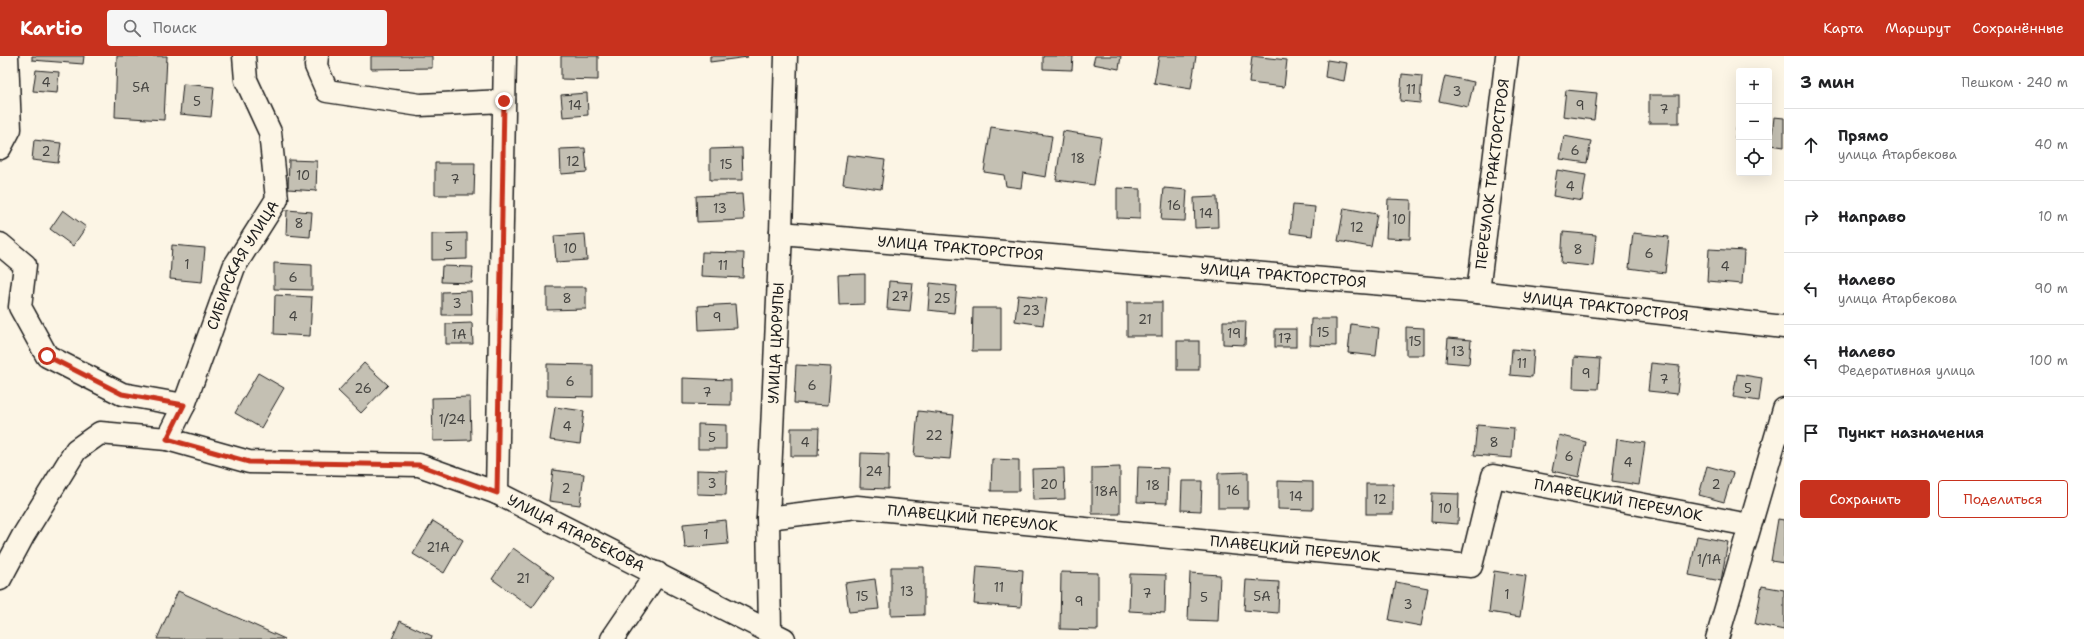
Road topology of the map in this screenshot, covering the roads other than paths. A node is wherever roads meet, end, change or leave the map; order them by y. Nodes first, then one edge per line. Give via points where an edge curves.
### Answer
1 (7, 56) edge
2 (244, 56) edge
3 (317, 56) edge
4 (505, 56) edge
5 (786, 56) edge
6 (1507, 56) edge
7 (504, 101) junction
8 (0, 148) edge
9 (781, 233) junction
10 (0, 244) edge
11 (1478, 292) junction
12 (1784, 327) edge
13 (184, 405) junction
14 (1784, 409) edge
15 (167, 439) junction
16 (497, 493) junction
17 (768, 518) junction
18 (1749, 526) junction
19 (657, 573) junction
20 (0, 579) edge
21 (777, 635) edge
22 (612, 639) edge
23 (1717, 639) edge

1 - 8 street via 10,129
2 - 13 street, СИБИРСКАЯ УЛИЦА via 246,80 270,132 277,199 234,267
3 - 7 street via 316,66 327,91 420,105
4 - 7 street
5 - 9 street, УЛИЦА ЦЮРУПЫ
6 - 11 street, ПЕРЕУЛОК ТРАКТОРСТРОЯ
7 - 16 street
9 - 11 street, УЛИЦА ТРАКТОРСТРОЯ
9 - 17 street, УЛИЦА ЦЮРУПЫ
10 - 13 street via 25,265 20,308 47,356 122,394
11 - 12 street, УЛИЦА ТРАКТОРСТРОЯ
13 - 15 street, СИБИРСКАЯ УЛИЦА
14 - 18 street
15 - 16 street, УЛИЦА АТАРБЕКОВА via 249,462 419,465
15 - 20 street, УЛИЦА АТАРБЕКОВА via 100,433 76,450 23,536
16 - 19 street, УЛИЦА АТАРБЕКОВА
17 - 18 street, ПЛАВЕЦКИЙ ПЕРЕУЛОК via 857,507 1471,566 1493,476
17 - 21 street, УЛИЦА ЦЮРУПЫ
18 - 23 street
19 - 21 street, УЛИЦА АТАРБЕКОВА
19 - 22 street, УЛИЦА АТАРБЕКОВА

